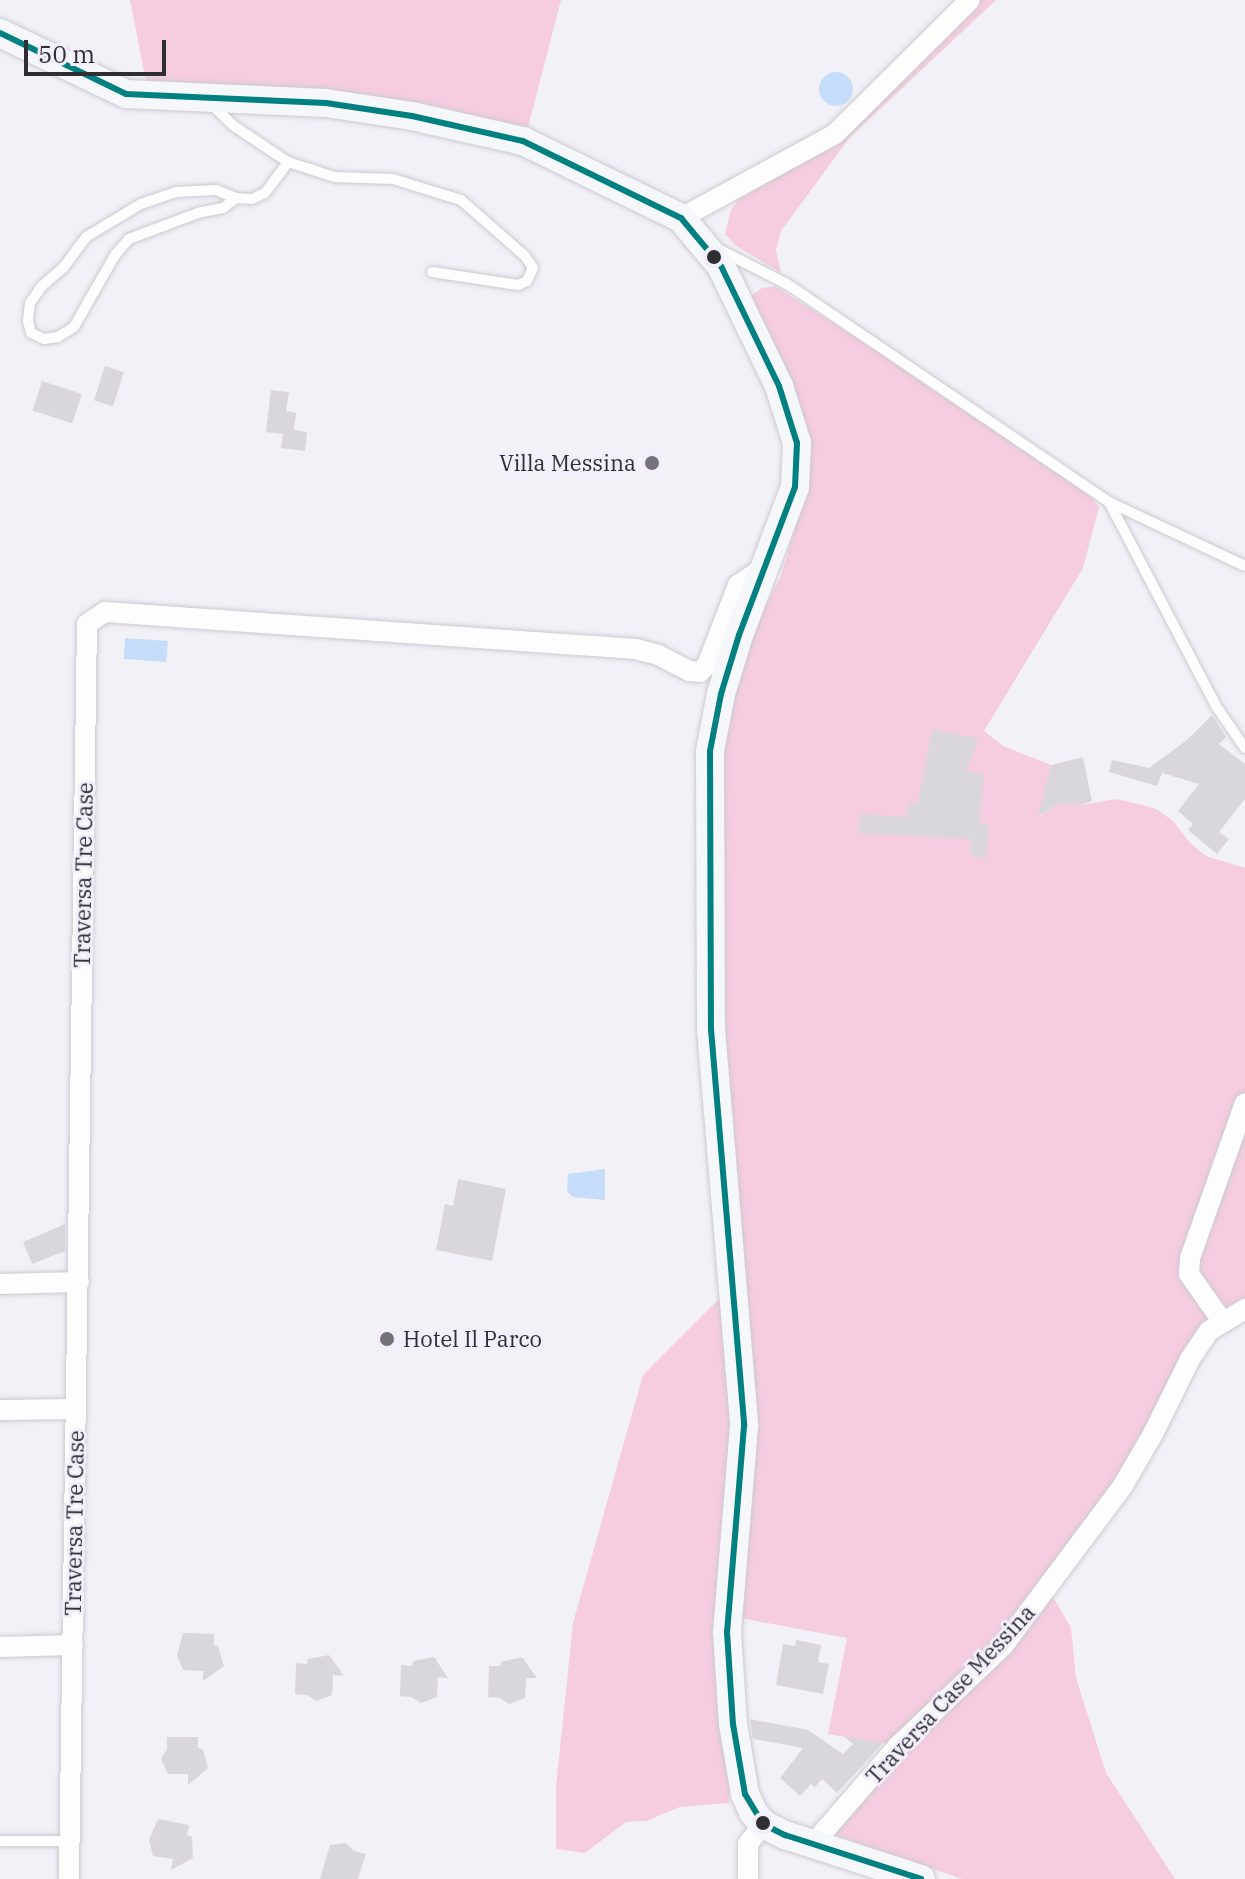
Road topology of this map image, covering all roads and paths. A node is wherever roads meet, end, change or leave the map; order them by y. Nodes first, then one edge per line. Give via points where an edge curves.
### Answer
1 (970, 0) edge
2 (0, 33) edge
3 (207, 100) junction
4 (288, 162) junction
5 (236, 198) junction
6 (681, 218) junction
7 (703, 242) junction
8 (432, 272) dead end
9 (1109, 502) junction
10 (1245, 566) edge
11 (765, 567) junction
12 (1245, 748) edge
13 (1245, 1103) edge
14 (79, 1282) junction
15 (0, 1284) edge
16 (1245, 1309) edge
17 (1222, 1321) junction
18 (75, 1409) junction
19 (0, 1410) edge
20 (73, 1645) junction
21 (0, 1647) edge
22 (763, 1824) junction
23 (0, 1841) edge
24 (69, 1841) junction
25 (813, 1844) junction
26 (69, 1879) edge
27 (748, 1879) edge
28 (921, 1879) edge

1 - 6 street via 835,134
2 - 3 street via 126,94
3 - 4 lane via 234,126
3 - 6 street via 326,103 487,131 542,148
4 - 5 lane via 265,193
4 - 8 lane via 335,177 393,179 461,200 533,268 527,281 518,285
5 - 5 lane via 216,190 176,192 141,204 86,237 30,303 31,333 44,339 74,327 129,239 223,208
6 - 7 street
7 - 9 lane via 787,284
7 - 11 street via 721,266 779,386 797,443 795,487
9 - 10 lane
9 - 12 lane via 1216,706
11 - 14 street, Traversa Tre Case via 738,585 700,672 636,649 94,615 87,624
11 - 22 street via 721,694 710,751 711,1029 744,1426 727,1632 733,1724 745,1794
13 - 17 street via 1190,1258 1189,1274
14 - 15 street
14 - 18 street, Traversa Tre Case
16 - 17 street, Traversa Case Messina
17 - 25 street, Traversa Case Messina via 1190,1359 1122,1487 1053,1583 1003,1646 898,1746
18 - 19 street
18 - 20 street, Traversa Tre Case
20 - 21 street
20 - 24 street, Traversa Tre Case
22 - 25 street
22 - 27 street via 748,1844
23 - 24 lane
24 - 26 street, Traversa Tre Case
25 - 28 street

